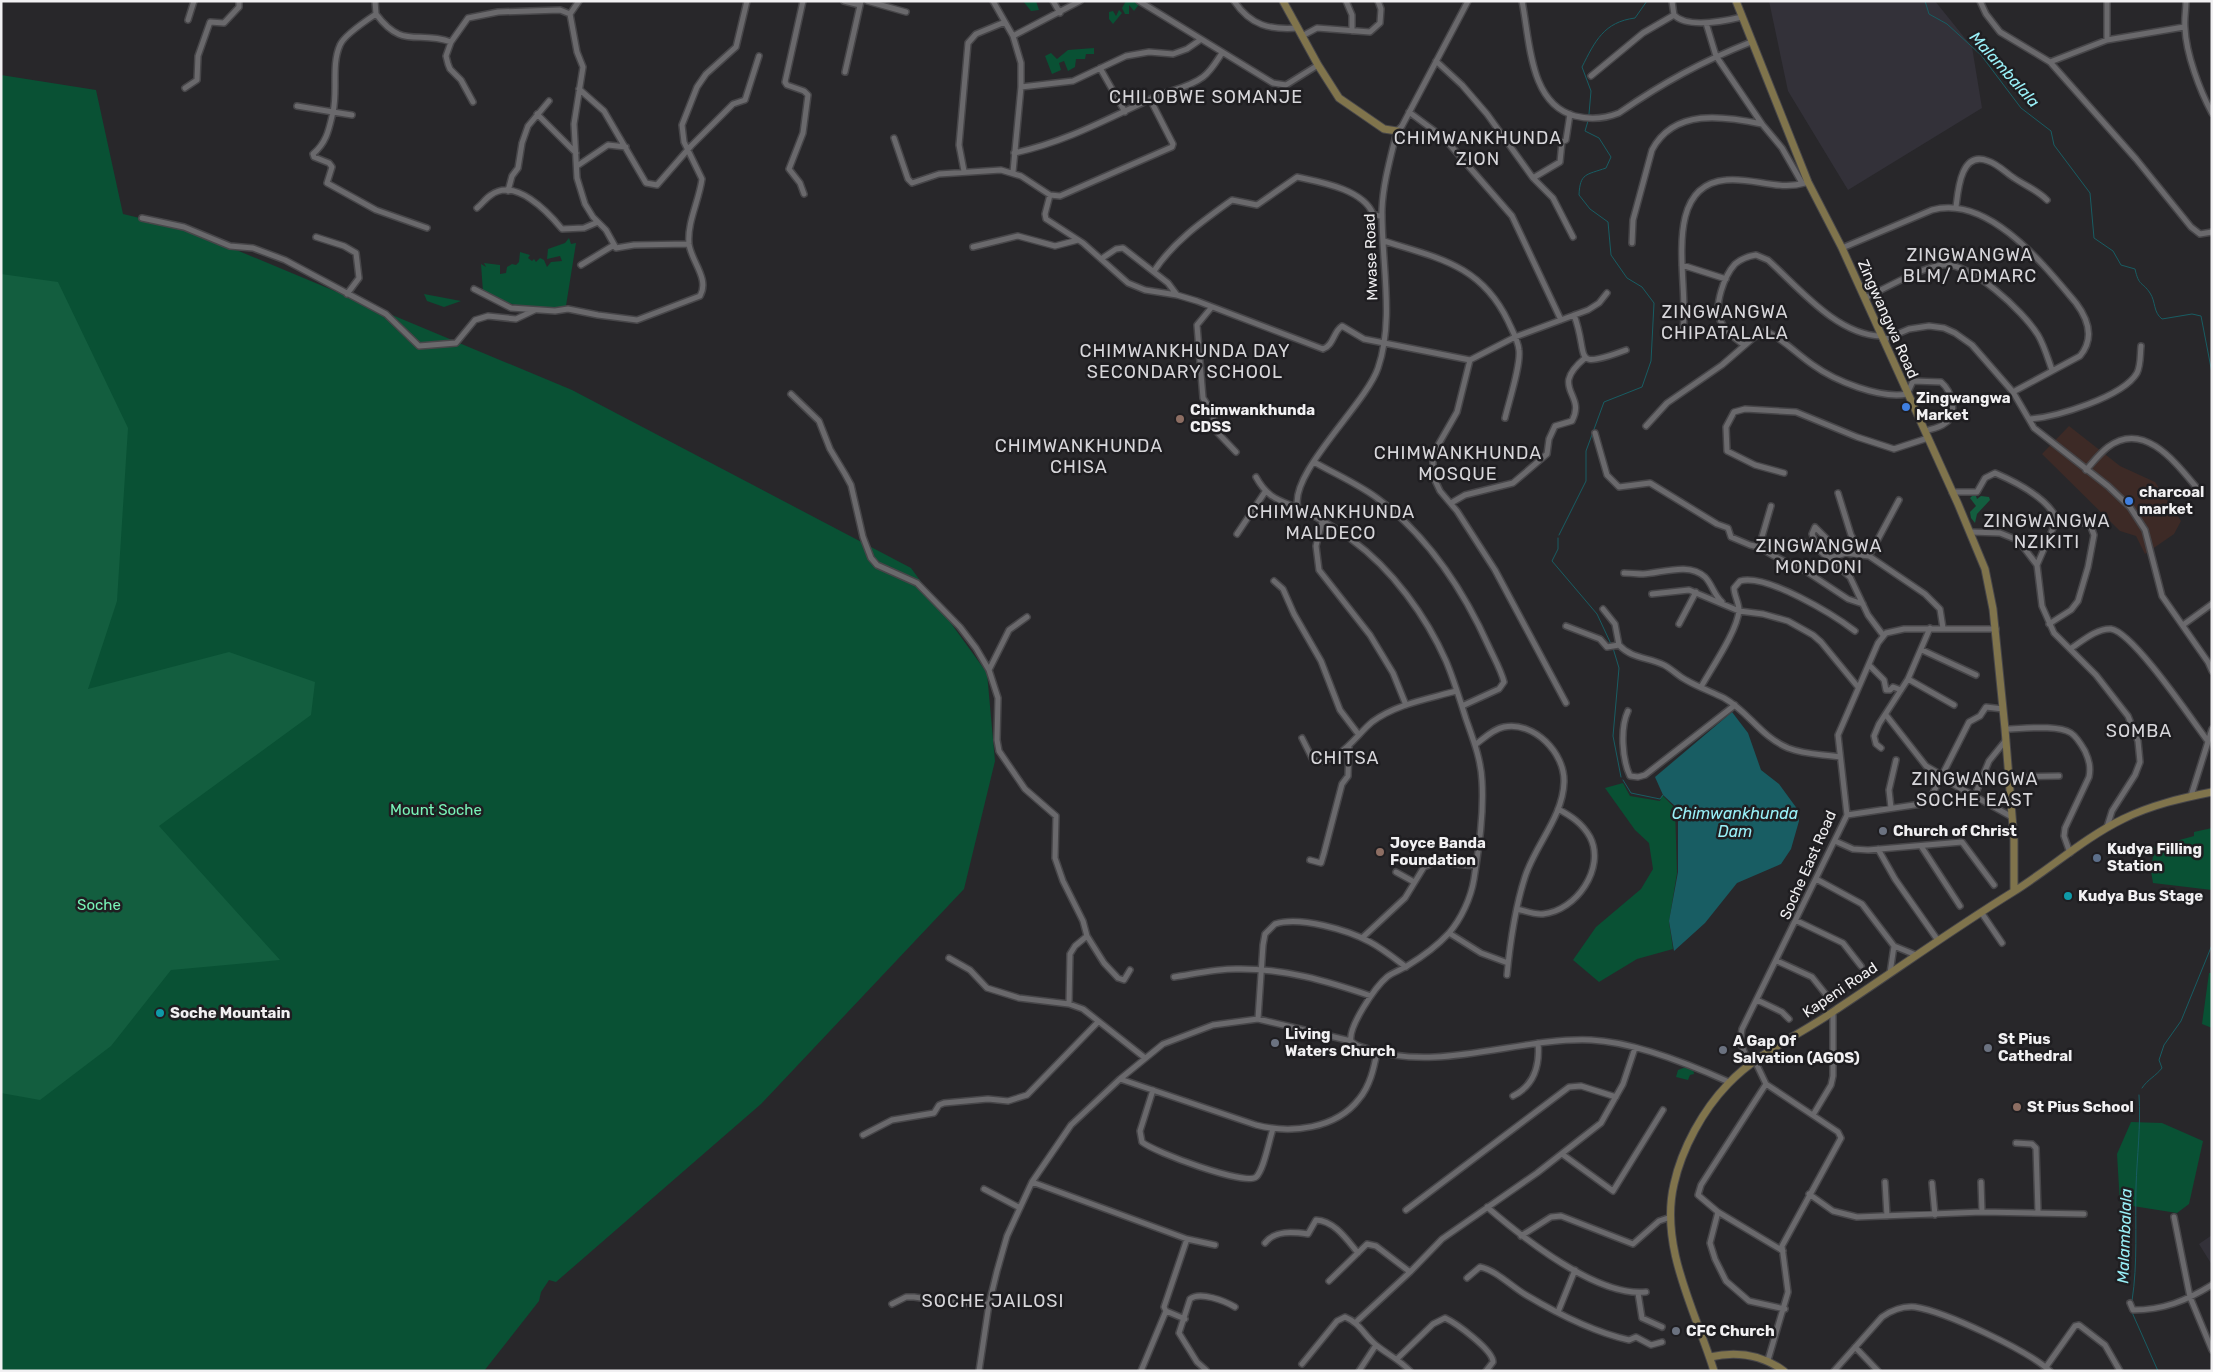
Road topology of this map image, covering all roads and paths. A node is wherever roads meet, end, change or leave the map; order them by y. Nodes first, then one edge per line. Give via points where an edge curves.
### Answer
1 (194, 1) edge
2 (239, 1) edge
3 (375, 1) edge
4 (579, 1) edge
5 (747, 1) edge
6 (803, 1) edge
7 (844, 1) edge
8 (867, 1) edge
9 (993, 1) edge
10 (1053, 1) edge
11 (1080, 1) edge
12 (1139, 1) edge
13 (1234, 1) edge
14 (1283, 1) edge
15 (1346, 1) edge
16 (1378, 1) edge
17 (1468, 1) edge
18 (1522, 1) edge
19 (1672, 1) edge
20 (1736, 1) edge
21 (1980, 1) edge
22 (2107, 1) edge
23 (2186, 1) edge
24 (860, 3) edge
25 (906, 12) dead end
26 (1060, 13) junction
27 (376, 14) junction
28 (570, 14) junction
29 (1674, 15) junction
30 (1742, 16) junction
31 (188, 20) dead end
32 (1005, 22) junction
33 (1706, 23) junction
34 (2184, 27) junction
35 (1298, 28) junction
36 (1352, 31) junction
37 (1013, 36) junction
38 (1302, 36) junction
39 (1200, 40) junction
40 (2108, 40) junction
41 (451, 42) junction
42 (1751, 42) junction
43 (1222, 53) junction
44 (759, 56) dead end
45 (1716, 56) junction
46 (1436, 61) junction
47 (2050, 62) junction
48 (1318, 66) junction
49 (1100, 68) junction
50 (845, 72) dead end
51 (1591, 76) dead end
52 (1021, 87) junction
53 (185, 88) dead end
54 (580, 89) junction
55 (1150, 99) junction
56 (549, 101) dead end
57 (473, 102) dead end
58 (297, 106) dead end
59 (333, 112) junction
60 (1125, 112) junction
61 (1409, 112) junction
62 (2212, 113) edge
63 (537, 114) junction
64 (1570, 114) junction
65 (352, 115) dead end
66 (1762, 124) junction
67 (1397, 131) junction
68 (894, 138) dead end
69 (627, 147) junction
70 (688, 152) junction
71 (1014, 153) junction
72 (576, 154) junction
73 (577, 166) junction
74 (964, 170) junction
75 (1012, 172) junction
76 (1533, 178) junction
77 (1805, 182) junction
78 (508, 191) junction
79 (804, 194) dead end
80 (1050, 195) junction
81 (2047, 200) dead end
82 (1956, 207) junction
83 (477, 208) dead end
84 (1382, 217) junction
85 (142, 218) dead end
86 (598, 222) junction
87 (426, 228) dead end
88 (2212, 232) edge
89 (316, 237) dead end
90 (1573, 237) dead end
91 (1078, 240) junction
92 (1384, 241) junction
93 (1632, 243) dead end
94 (689, 244) junction
95 (614, 245) junction
96 (973, 247) dead end
97 (1842, 248) junction
98 (1101, 259) junction
99 (581, 265) dead end
100 (1682, 265) junction
101 (1154, 271) junction
102 (1726, 279) junction
103 (474, 289) dead end
104 (1607, 293) dead end
105 (346, 294) junction
106 (1177, 295) junction
107 (1865, 298) junction
108 (1211, 308) junction
109 (536, 310) junction
110 (1574, 315) junction
111 (1561, 320) junction
112 (1683, 329) dead end
113 (1515, 337) junction
114 (1882, 338) junction
115 (1382, 343) junction
116 (1744, 345) junction
117 (2141, 346) dead end
118 (1626, 350) dead end
119 (1585, 358) junction
120 (1470, 360) junction
121 (2052, 370) junction
122 (2013, 392) junction
123 (791, 394) dead end
124 (1907, 394) junction
125 (1505, 418) dead end
126 (2030, 420) junction
127 (1646, 426) dead end
128 (1595, 433) dead end
129 (1927, 435) junction
130 (1236, 452) dead end
131 (1314, 462) junction
132 (2086, 470) junction
133 (1784, 473) dead end
134 (1256, 477) dead end
135 (2197, 488) dead end
136 (1266, 492) junction
137 (1952, 492) junction
138 (1838, 493) dead end
139 (1899, 500) dead end
140 (1450, 503) junction
141 (1771, 506) dead end
142 (1298, 508) junction
143 (2076, 520) dead end
144 (1322, 522) junction
145 (1971, 532) junction
146 (1237, 534) dead end
147 (1802, 541) dead end
148 (1876, 544) junction
149 (1759, 547) junction
150 (1818, 549) junction
151 (1847, 553) junction
152 (1862, 553) junction
153 (1869, 556) junction
154 (1830, 558) junction
155 (2037, 565) junction
156 (1624, 573) dead end
157 (1274, 581) dead end
158 (1696, 592) junction
159 (1652, 594) dead end
160 (1725, 604) junction
161 (1863, 604) junction
162 (2212, 604) edge
163 (1603, 609) dead end
164 (1739, 611) junction
165 (1027, 617) dead end
166 (1679, 624) dead end
167 (2049, 624) junction
168 (2183, 625) junction
169 (1566, 626) dead end
170 (1930, 628) junction
171 (1943, 628) junction
172 (1996, 629) junction
173 (1856, 631) dead end
174 (1883, 635) junction
175 (1619, 645) junction
176 (2070, 649) junction
177 (1922, 650) junction
178 (1868, 665) junction
179 (989, 670) junction
180 (2212, 671) edge
181 (1976, 674) dead end
182 (1908, 679) junction
183 (1701, 687) junction
184 (1858, 687) junction
185 (1901, 690) junction
186 (1456, 691) junction
187 (1566, 704) dead end
188 (1406, 705) junction
189 (1734, 705) junction
190 (1954, 705) dead end
191 (1462, 706) junction
192 (2003, 709) junction
193 (1628, 712) dead end
194 (1886, 715) junction
195 (2005, 729) junction
196 (2212, 729) edge
197 (1359, 735) junction
198 (1302, 738) dead end
199 (2006, 739) junction
200 (2207, 740) junction
201 (1475, 745) junction
202 (1349, 747) junction
203 (1881, 748) dead end
204 (1840, 757) junction
205 (1896, 760) dead end
206 (2059, 776) dead end
207 (1943, 777) junction
208 (2009, 777) junction
209 (2212, 792) edge
210 (1975, 795) junction
211 (2190, 796) junction
212 (1891, 808) junction
213 (1558, 809) junction
214 (1847, 815) junction
215 (2012, 817) junction
216 (2106, 828) junction
217 (1835, 841) junction
218 (1921, 846) junction
219 (1878, 849) junction
220 (2070, 853) junction
221 (1310, 860) dead end
222 (1476, 866) junction
223 (1396, 872) dead end
224 (1816, 879) junction
225 (1414, 882) junction
226 (1994, 885) dead end
227 (2014, 891) junction
228 (1960, 906) dead end
229 (1517, 909) junction
230 (1981, 912) junction
231 (1797, 921) junction
232 (1448, 933) junction
233 (1087, 936) junction
234 (1362, 938) junction
235 (1938, 939) junction
236 (2002, 943) dead end
237 (1894, 946) junction
238 (1916, 955) junction
239 (949, 958) dead end
240 (1777, 960) junction
241 (1508, 963) junction
242 (1861, 966) dead end
243 (1406, 967) junction
244 (1130, 970) dead end
245 (1260, 970) junction
246 (1890, 973) junction
247 (1506, 975) dead end
248 (1174, 977) dead end
249 (1371, 996) junction
250 (1828, 997) dead end
251 (1756, 1000) junction
252 (1070, 1004) junction
253 (1833, 1013) junction
254 (1258, 1019) junction
255 (1789, 1019) dead end
256 (1098, 1022) junction
257 (1351, 1042) junction
258 (1538, 1043) junction
259 (1635, 1048) junction
260 (1377, 1052) junction
261 (1145, 1058) junction
262 (1752, 1063) junction
263 (1120, 1079) junction
264 (1729, 1082) junction
265 (1766, 1084) junction
266 (1152, 1090) junction
267 (1513, 1096) dead end
268 (1616, 1097) junction
269 (1663, 1110) dead end
270 (1813, 1115) junction
271 (1273, 1129) junction
272 (863, 1135) dead end
273 (2016, 1143) dead end
274 (1562, 1154) junction
275 (1032, 1182) junction
276 (1885, 1182) dead end
277 (1980, 1182) dead end
278 (1932, 1183) dead end
279 (984, 1189) dead end
280 (1809, 1194) junction
281 (1487, 1207) junction
282 (1020, 1208) junction
283 (1406, 1210) dead end
284 (1718, 1212) junction
285 (1982, 1212) junction
286 (2038, 1212) junction
287 (2084, 1214) dead end
288 (1934, 1215) junction
289 (1887, 1216) junction
290 (1671, 1217) junction
291 (2174, 1217) dead end
292 (1521, 1236) junction
293 (1187, 1239) junction
294 (1265, 1243) dead end
295 (1215, 1245) dead end
296 (1783, 1251) junction
297 (1358, 1253) junction
298 (1575, 1270) junction
299 (1410, 1272) junction
300 (1467, 1278) dead end
301 (1330, 1281) dead end
302 (2212, 1285) edge
303 (1646, 1292) dead end
304 (1638, 1293) junction
305 (2190, 1297) junction
306 (2130, 1303) dead end
307 (892, 1304) dead end
308 (989, 1304) junction
309 (1235, 1307) dead end
310 (1785, 1310) junction
311 (1166, 1311) junction
312 (1558, 1312) junction
313 (1185, 1319) junction
314 (1356, 1322) junction
315 (1662, 1326) dead end
316 (1662, 1342) dead end
317 (1376, 1345) junction
318 (1855, 1347) junction
319 (2212, 1350) edge
320 (1710, 1357) junction
321 (1398, 1358) junction
322 (1768, 1360) junction
323 (1302, 1364) dead end
324 (2048, 1369) edge
325 (1206, 1370) edge
326 (979, 1371) edge
327 (1141, 1371) edge
328 (1359, 1371) edge
329 (1410, 1371) edge
330 (1486, 1371) edge
331 (1714, 1371) edge
332 (1784, 1371) edge
333 (1834, 1371) edge
334 (1878, 1371) edge
335 (2120, 1371) edge

1 - 31 street
2 - 53 street via 239,7 224,24 210,22 198,56 198,80
3 - 27 street
4 - 28 street
5 - 70 street via 736,47 706,74 685,114 682,133
6 - 79 street via 785,82 808,95 803,133 789,169
7 - 24 street
8 - 25 street
9 - 32 street
10 - 26 street
11 - 26 street
12 - 39 street
13 - 35 street via 1267,28
14 - 35 street
15 - 36 street via 1352,15
16 - 36 street via 1382,17 1376,28 1362,33
17 - 46 street, Mwase Road
18 - 64 street via 1541,90 1552,104
19 - 29 street
20 - 30 street, Zingwangwa Road
21 - 47 street via 2000,32
22 - 40 street
23 - 34 street
24 - 50 street
26 - 37 street
27 - 41 street via 399,35
27 - 59 street via 340,45
28 - 41 street via 560,10 468,18
28 - 54 street via 577,52 583,64
29 - 33 street via 1680,20
29 - 51 street via 1644,33
30 - 33 street via 1720,23
30 - 42 street, Zingwangwa Road
32 - 37 street
32 - 74 street via 976,34 968,43 959,145
33 - 45 street
34 - 40 street
34 - 62 street
35 - 38 street
36 - 38 street via 1317,28
37 - 52 street via 1021,63
38 - 48 street
39 - 43 street
39 - 49 street via 1173,54 1140,53
40 - 47 street
41 - 57 street via 446,56 448,64
42 - 45 street
42 - 77 street, Zingwangwa Road
43 - 48 street via 1280,85 1286,85
43 - 55 street via 1211,70 1194,82
44 - 70 street via 745,100 733,104
45 - 64 street via 1669,79 1610,116 1590,119
45 - 66 street
46 - 61 street, Mwase Road
46 - 76 street via 1475,99
47 - 88 street via 2136,159 2191,228 2200,234
48 - 67 street via 1344,104 1384,129
49 - 52 street via 1073,81
49 - 60 street
52 - 71 street
54 - 69 street via 599,105
54 - 72 street via 574,124
55 - 60 street
55 - 80 street via 1172,147 1063,195
56 - 63 street
58 - 59 street
59 - 65 street
59 - 87 street via 327,138 313,154 332,167 328,183 376,210
60 - 71 street via 1074,136
61 - 67 street, Mwase Road
61 - 111 street via 1444,138 1512,216
63 - 72 street
63 - 78 street via 528,126 518,168
64 - 76 street via 1560,162
66 - 77 street
66 - 93 street via 1708,117 1685,122 1667,131 1655,145 1645,173 1633,220
67 - 84 street, Mwase Road via 1385,185
68 - 74 street via 912,183
69 - 70 street via 642,178 653,186 660,183
69 - 73 street via 608,145
70 - 94 street via 702,179
71 - 75 street
72 - 73 street
73 - 86 street via 586,204
74 - 75 street
75 - 80 street
76 - 90 street via 1552,198
77 - 97 street, Zingwangwa Road
77 - 100 street via 1787,186 1727,180 1707,186 1694,197 1687,210
78 - 83 street via 492,193
78 - 86 street via 529,197 562,229 584,228
80 - 91 street via 1045,218
81 - 82 street via 1988,160 1975,160 1963,172
82 - 97 street via 1932,210
82 - 121 street via 1984,216 2011,235 2062,286 2085,315 2089,335 2084,351 2064,366
84 - 92 street, Mwase Road
84 - 101 street via 1373,214 1369,206 1351,193 1328,183 1297,177 1257,205 1232,200 1173,246
85 - 105 street via 184,227 230,246 253,248 281,258
86 - 95 street
89 - 105 street via 356,253 359,278
91 - 96 street via 1055,246 1018,236
91 - 98 street
92 - 113 street via 1442,259 1468,272 1492,294
92 - 115 street, Mwase Road via 1386,303
94 - 95 street via 619,248
94 - 109 street via 704,286 696,299 637,320 568,309
95 - 99 street
97 - 107 street, Zingwangwa Road
98 - 101 street via 1123,248
98 - 106 street via 1128,283 1152,292
100 - 102 street
100 - 112 street
101 - 106 street
102 - 114 street via 1739,261 1749,256 1763,256 1842,324 1859,334
102 - 116 street via 1719,303 1719,318 1727,331
103 - 109 street via 504,305
104 - 110 street via 1595,306
105 - 109 street via 386,314 419,346 456,343 475,320 488,316 516,319
106 - 108 street
107 - 114 street, Zingwangwa Road
107 - 121 street via 1936,266 1960,267 1980,279 2024,316 2040,337
108 - 115 street via 1323,349 1332,342 1340,326 1358,337
108 - 130 street via 1196,325 1203,395 1213,412 1215,430
110 - 111 street
110 - 119 street
111 - 113 street
113 - 120 street
113 - 125 street via 1519,352
114 - 122 street via 1919,327 1955,332 1972,345
114 - 124 street, Zingwangwa Road
115 - 120 street
115 - 131 street, Mwase Road via 1378,367 1370,385
116 - 124 street via 1766,331 1836,378 1890,396
116 - 127 street via 1722,365 1660,408
117 - 126 street via 2140,367 2124,385 2081,407
118 - 119 street via 1598,360
119 - 140 street via 1569,376 1576,408 1574,416 1572,420 1555,426 1547,454 1513,483 1465,495
120 - 140 street via 1457,412 1433,454 1432,470 1437,486
121 - 122 street
122 - 126 street
123 - 179 street via 819,421 830,450 851,485 862,537 871,558 878,565 908,578 929,594 968,636
124 - 129 street, Zingwangwa Road
124 - 129 street via 1912,381 1941,382 1948,391 1953,408 1950,418
126 - 132 street via 2034,428
128 - 149 street via 1607,476 1619,487 1650,483 1728,528 1731,537
129 - 133 street via 1894,449 1796,412 1745,409 1734,412 1726,427 1727,451 1755,465
129 - 137 street, Zingwangwa Road
131 - 142 street, Mwase Road via 1300,487
131 - 191 street via 1365,490 1389,508 1440,560 1460,591 1478,622 1504,682 1499,689
132 - 135 street via 2107,447 2138,438 2169,457
132 - 168 street via 2121,498 2145,530 2162,596
134 - 136 street
136 - 142 street via 1281,503
136 - 146 street
137 - 145 street, Zingwangwa Road
137 - 155 street via 1977,492 1985,478 1995,473 2041,501 2056,519
138 - 152 street via 1846,523
139 - 148 street
140 - 187 street via 1511,596
141 - 149 street
142 - 144 street
143 - 167 street via 2091,527 2094,535 2085,583 2078,602 2071,610
144 - 186 street via 1354,540 1402,590 1436,638
144 - 188 street via 1316,546 1319,570 1370,635 1393,673
145 - 155 street via 2007,535 2021,544
145 - 172 street, Zingwangwa Road via 1987,579
147 - 150 street
148 - 152 street
148 - 153 street
149 - 161 street via 1808,572 1848,599
150 - 151 street via 1812,534 1815,527 1837,549
150 - 154 street
151 - 152 street
151 - 154 street
152 - 153 street
153 - 171 street via 1934,601 1940,609
154 - 161 street via 1850,577
155 - 167 street via 2042,606
156 - 160 street via 1681,569 1704,575 1714,595
157 - 197 street via 1283,589 1321,661 1340,710
158 - 159 street via 1680,590
158 - 160 street
158 - 166 street
160 - 164 street
161 - 174 street
162 - 168 street
163 - 175 street via 1615,624
164 - 173 street via 1734,588 1737,582 1745,580 1798,595
164 - 183 street
164 - 184 street via 1779,618 1813,635
165 - 179 street via 1010,630
167 - 176 street
168 - 180 street
169 - 175 street via 1600,639 1607,647
170 - 171 street
170 - 174 street via 1892,631
170 - 177 street
171 - 172 street
172 - 192 street, Zingwangwa Road
174 - 178 street, Soche East Road
175 - 183 street via 1637,658 1661,664
176 - 200 street via 2103,630 2111,629 2121,634 2160,676
176 - 216 street via 2106,685 2128,716 2140,752 2138,769 2112,811
177 - 181 street
177 - 182 street
178 - 184 street, Soche East Road
178 - 185 street via 1884,680 1886,690 1893,687
179 - 233 street via 998,698 999,751 1025,789 1056,816 1056,862
182 - 185 street
182 - 190 street
183 - 189 street
184 - 204 street, Soche East Road via 1840,730
185 - 194 street
186 - 188 street
186 - 191 street
188 - 197 street via 1381,716
189 - 193 street via 1645,775 1638,777 1630,776 1626,764 1624,719
189 - 204 street via 1762,732 1786,747 1809,755
191 - 201 street
192 - 195 street, Zingwangwa Road
192 - 207 street via 1986,707 1980,716 1969,722
194 - 203 street via 1874,736
194 - 207 street via 1926,766
195 - 199 street, Zingwangwa Road
195 - 220 street via 2067,731 2083,748 2091,768 2065,828 2064,836
196 - 200 street
197 - 202 street
198 - 202 street via 1315,762 1328,759
199 - 208 street, Zingwangwa Road
199 - 210 street via 1989,761
200 - 211 street
201 - 213 street via 1504,727 1521,727 1542,737 1562,769 1563,787
201 - 222 street via 1482,781
202 - 221 street via 1348,776 1342,784 1321,863
204 - 214 street, Soche East Road
205 - 212 street via 1889,790
206 - 208 street
207 - 210 street
207 - 212 street via 1931,801
208 - 215 street, Zingwangwa Road
209 - 211 street, Kapeni Road
210 - 215 street
211 - 216 street, Kapeni Road via 2140,811
212 - 214 street
213 - 229 street via 1525,876
213 - 229 street via 1577,820 1590,838 1594,858 1592,870 1577,898 1564,908 1542,914
214 - 217 street, Soche East Road
215 - 227 street, Zingwangwa Road
216 - 220 street, Kapeni Road
217 - 219 street via 1853,849
217 - 224 street, Soche East Road
218 - 219 street
218 - 226 street via 1964,842
218 - 228 street
219 - 235 street
220 - 227 street, Kapeni Road
222 - 225 street via 1435,862 1424,867
222 - 232 street via 1471,892
223 - 225 street
224 - 231 street, Soche East Road
224 - 237 street via 1862,904
225 - 234 street via 1398,906
227 - 230 street, Kapeni Road
229 - 241 street
230 - 235 street, Kapeni Road
230 - 236 street
231 - 240 street, Soche East Road
231 - 242 street via 1842,943
232 - 241 street via 1481,953
232 - 243 street
233 - 244 street via 1118,978 1124,980
233 - 252 street via 1070,954
234 - 243 street
234 - 245 street via 1326,927 1301,923 1275,924 1265,934
235 - 238 street, Kapeni Road
237 - 238 street
237 - 246 street
238 - 246 street, Kapeni Road
239 - 252 street via 970,970 987,988 1018,998
240 - 250 street via 1812,977
240 - 251 street, Soche East Road
241 - 247 street
243 - 249 street via 1388,977
245 - 248 street via 1235,969
245 - 249 street via 1321,980
245 - 254 street
246 - 253 street, Kapeni Road
249 - 257 street via 1351,1034
251 - 255 street via 1782,1012
251 - 262 street, Soche East Road via 1740,1036 1742,1048
252 - 256 street
253 - 262 street, Kapeni Road
253 - 270 street via 1832,1080
254 - 257 street
254 - 261 street via 1213,1025 1184,1034
256 - 261 street
256 - 272 street via 1027,1095 1008,1101 988,1099 939,1104 934,1113 892,1120
257 - 260 street
258 - 259 street via 1593,1040
258 - 260 street via 1452,1055 1404,1057
258 - 267 street via 1539,1064 1529,1082
259 - 264 street
259 - 268 street
260 - 271 street via 1371,1078 1360,1098 1340,1117 1307,1127
261 - 263 street
262 - 264 street, Kapeni Road
262 - 265 street, Soche East Road
263 - 266 street
263 - 275 street via 1071,1125
264 - 290 street, Kapeni Road via 1711,1104 1687,1147 1674,1185
265 - 270 street
265 - 284 street via 1698,1191 1700,1198
266 - 271 street
266 - 271 street via 1140,1132 1142,1142 1166,1154 1231,1176 1249,1180 1260,1172
268 - 274 street via 1601,1122
268 - 283 street via 1581,1086 1569,1087
269 - 274 street via 1613,1191
270 - 280 street via 1838,1132 1841,1142
273 - 286 street via 2032,1144 2036,1148
274 - 281 street
275 - 282 street
275 - 293 street
276 - 289 street
277 - 285 street
278 - 288 street
279 - 282 street
280 - 289 street via 1833,1211
280 - 296 street via 1784,1240
281 - 292 street
281 - 299 street via 1442,1239
282 - 308 street via 1007,1236
284 - 296 street
284 - 310 street via 1710,1243 1726,1282 1749,1301
285 - 286 street
285 - 288 street
286 - 287 street
288 - 289 street
290 - 292 street via 1658,1221 1633,1244 1561,1216 1551,1217
290 - 320 street, Kapeni Road via 1673,1244 1683,1280
291 - 305 street
292 - 298 street
293 - 295 street
293 - 311 street via 1164,1307
294 - 297 street via 1280,1234 1308,1234 1316,1220 1337,1229
296 - 310 street via 1788,1292
297 - 299 street via 1367,1244 1376,1246
297 - 301 street
298 - 304 street via 1611,1286
298 - 312 street
299 - 314 street
300 - 312 street via 1480,1267 1488,1268
302 - 305 street
303 - 304 street
304 - 315 street via 1642,1318
305 - 306 street via 2160,1309 2133,1310
305 - 319 street
307 - 308 street via 914,1297
308 - 326 street
309 - 313 street via 1193,1296
310 - 322 street
311 - 313 street
311 - 327 street
312 - 316 street via 1590,1328 1624,1339 1636,1336 1651,1345
313 - 325 street via 1180,1338
314 - 317 street
314 - 323 street via 1345,1317 1337,1321
317 - 321 street
317 - 328 street
318 - 324 street via 1882,1317 1898,1309 1915,1307 1992,1337
318 - 333 street
318 - 334 street
320 - 322 street via 1733,1353
320 - 331 street, Kapeni Road
321 - 329 street
321 - 330 street via 1433,1324 1445,1318 1491,1354 1493,1362
322 - 332 street
324 - 335 street via 2075,1326 2080,1324 2105,1345

